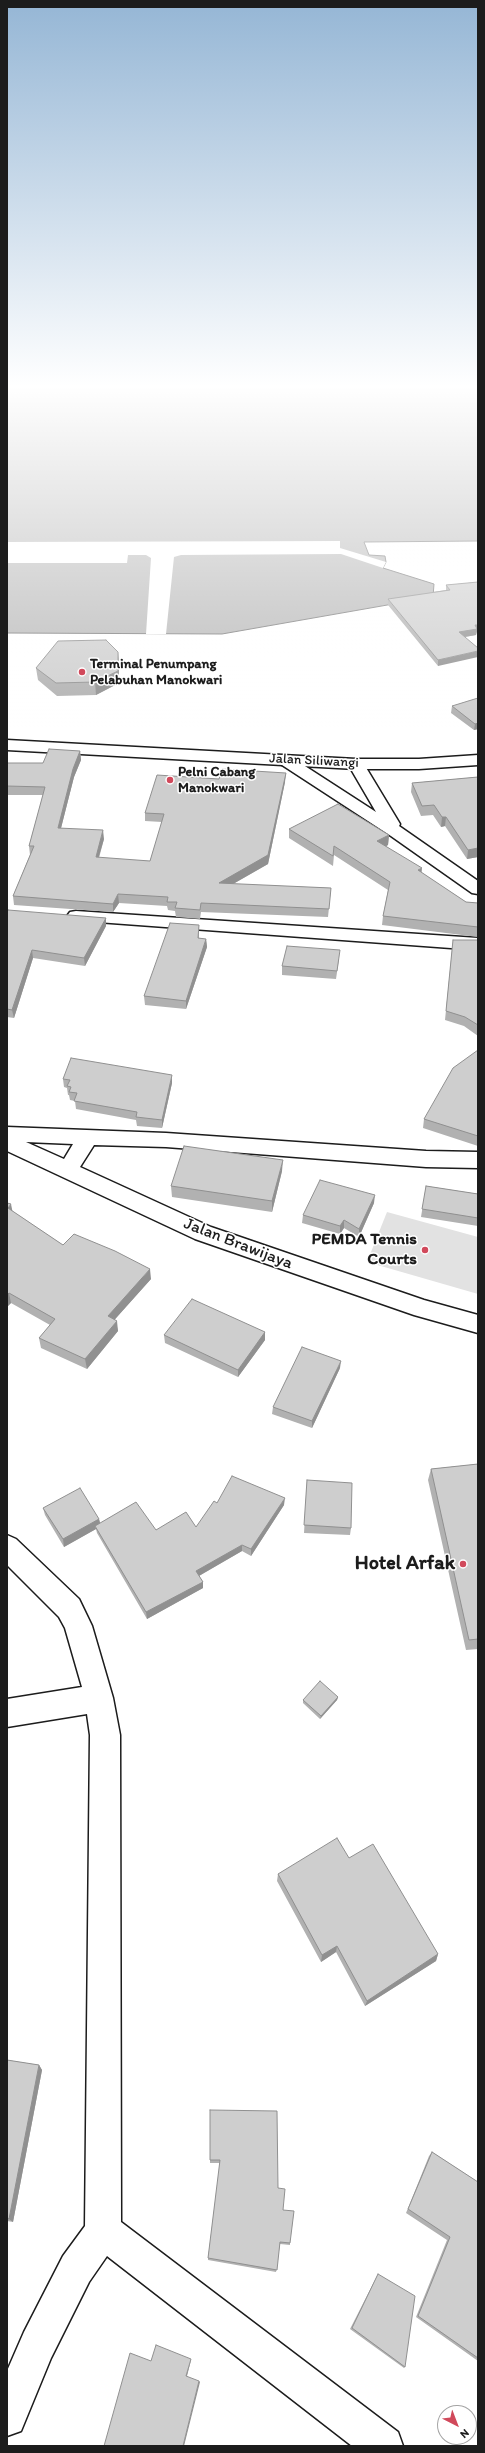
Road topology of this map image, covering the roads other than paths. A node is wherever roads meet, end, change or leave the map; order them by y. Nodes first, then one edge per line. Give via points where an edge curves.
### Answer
1 (7, 745) edge
2 (285, 760) junction
3 (478, 760) edge
4 (356, 764) junction
5 (397, 832) junction
6 (478, 889) edge
7 (61, 915) edge
8 (478, 944) edge
9 (7, 1134) edge
10 (87, 1138) junction
11 (7, 1142) edge
12 (478, 1160) edge
13 (68, 1170) junction
14 (478, 1324) edge
15 (7, 1547) edge
16 (99, 1698) junction
17 (7, 1713) edge
18 (103, 2231) junction
19 (7, 2417) edge
20 (384, 2446) edge

1 - 2 main road, Jalan Siliwangi
2 - 4 main road, Jalan Siliwangi
2 - 5 main road
3 - 4 main road, Jalan Siliwangi via 419,764
4 - 5 main road
5 - 6 main road
7 - 8 main road
9 - 10 main road
10 - 12 main road via 166,1140 426,1159
10 - 13 main road
11 - 13 main road, Jalan Brawijaya
13 - 14 main road, Jalan Brawijaya via 202,1233 422,1309
15 - 16 main road via 69,1608 80,1633
16 - 17 main road
16 - 18 main road via 105,1735
18 - 19 main road via 76,2270 37,2345
18 - 20 main road

